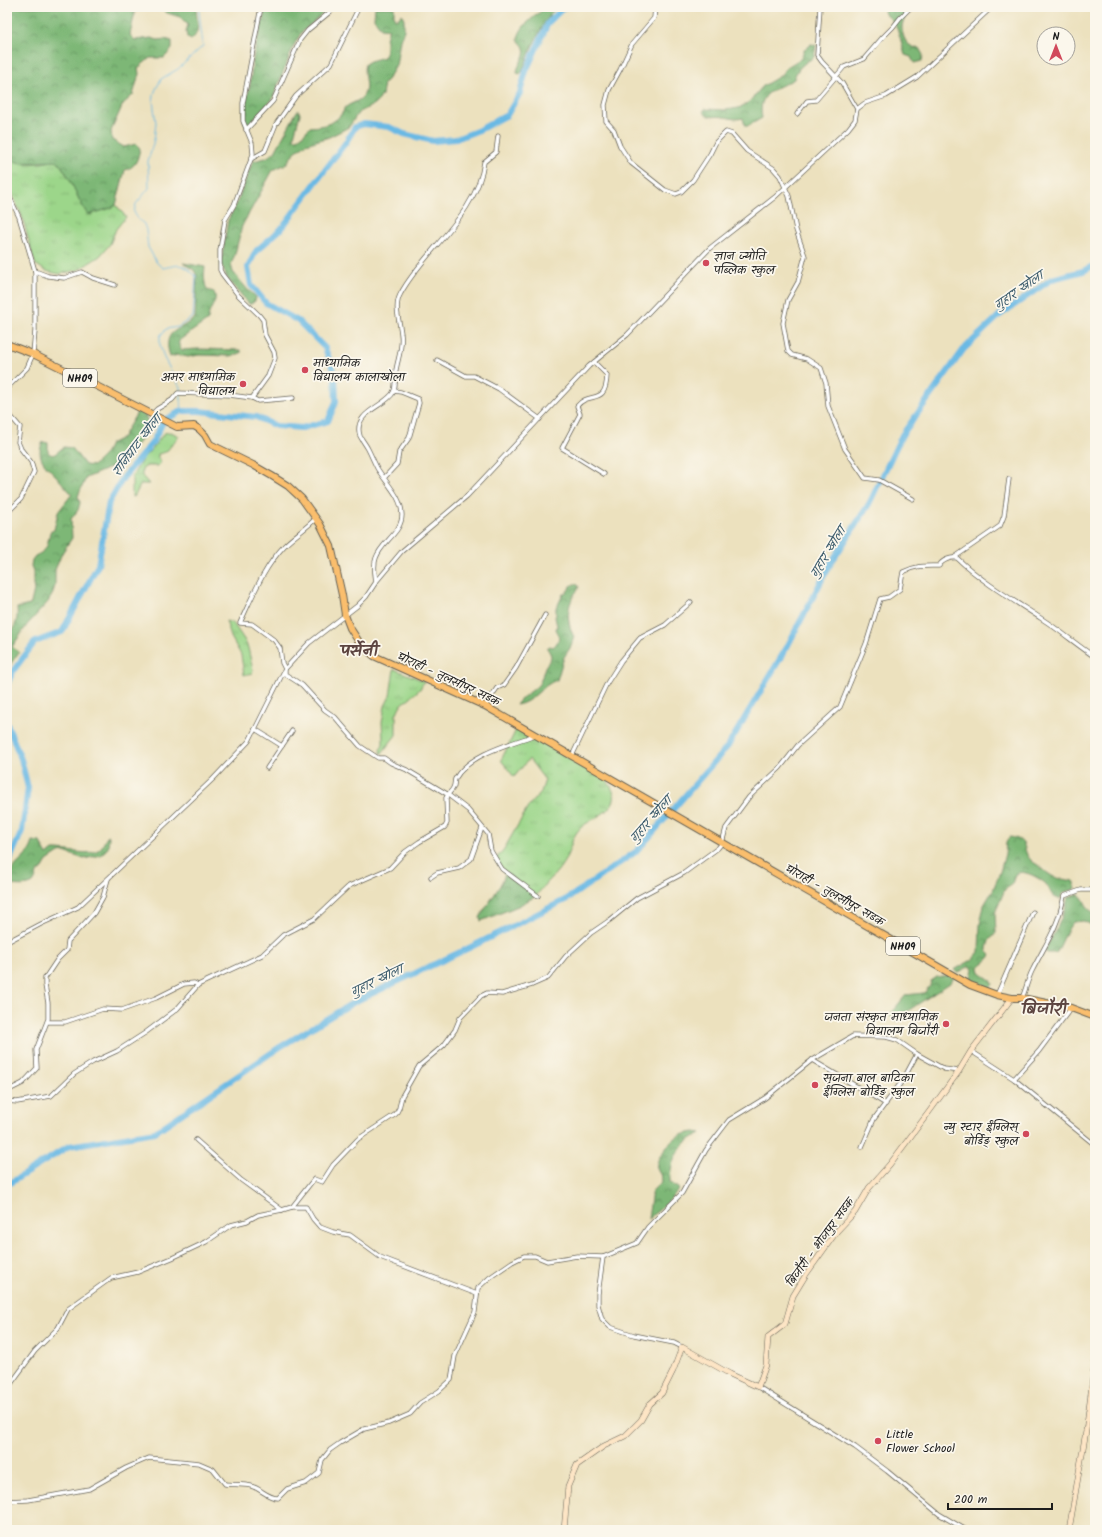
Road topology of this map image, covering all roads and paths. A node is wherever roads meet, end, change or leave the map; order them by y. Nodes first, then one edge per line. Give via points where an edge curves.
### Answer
1 (261, 7) edge
2 (336, 7) edge
3 (359, 7) edge
4 (655, 7) edge
5 (820, 7) edge
6 (911, 7) edge
7 (992, 7) edge
8 (835, 76) junction
9 (857, 109) junction
10 (797, 114) dead end
11 (246, 130) junction
12 (498, 136) dead end
13 (251, 159) junction
14 (785, 187) junction
15 (7, 191) edge
16 (35, 271) junction
17 (115, 285) dead end
18 (7, 344) edge
19 (33, 354) junction
20 (436, 360) dead end
21 (594, 362) junction
22 (7, 388) edge
23 (394, 392) junction
24 (252, 398) junction
25 (293, 398) dead end
26 (7, 412) edge
27 (152, 414) junction
28 (540, 419) junction
29 (604, 474) dead end
30 (384, 478) junction
31 (1009, 479) dead end
32 (913, 498) dead end
33 (7, 513) edge
34 (316, 518) junction
35 (955, 557) junction
36 (376, 582) junction
37 (691, 602) dead end
38 (345, 615) junction
39 (545, 615) dead end
40 (1095, 657) edge
41 (285, 669) junction
42 (485, 706) junction
43 (255, 729) junction
44 (292, 731) dead end
45 (535, 735) junction
46 (282, 746) junction
47 (572, 756) junction
48 (267, 768) dead end
49 (447, 794) junction
50 (482, 828) junction
51 (722, 843) junction
52 (431, 877) dead end
53 (108, 878) junction
54 (1095, 889) edge
55 (538, 896) dead end
56 (1033, 912) dead end
57 (7, 942) edge
58 (198, 985) junction
59 (997, 995) junction
60 (1012, 998) junction
61 (1022, 998) junction
62 (1071, 1008) junction
63 (1095, 1017) edge
64 (48, 1022) junction
65 (971, 1051) junction
66 (917, 1054) junction
67 (812, 1060) junction
68 (959, 1071) junction
69 (1014, 1079) junction
70 (7, 1091) edge
71 (7, 1101) edge
72 (886, 1104) junction
73 (196, 1140) dead end
74 (1095, 1145) edge
75 (862, 1147) dead end
76 (292, 1206) junction
77 (282, 1210) junction
78 (603, 1257) junction
79 (477, 1294) junction
80 (682, 1347) junction
81 (1095, 1362) edge
82 (758, 1388) junction
83 (7, 1393) edge
84 (7, 1501) edge
85 (564, 1530) edge
86 (966, 1530) edge
87 (1069, 1530) edge

1 - 11 street via 243,104 243,122
2 - 11 street via 300,40 273,101
3 - 13 street via 331,64 296,96 276,124 265,151
4 - 14 street via 654,18 632,44 609,90 605,105 606,121 614,130 631,163 665,190 676,194 681,192 700,171 716,142 726,132 732,134 747,151 773,168
5 - 8 street via 817,55
6 - 8 street via 864,59 844,67
7 - 9 street via 917,77 886,96 865,103
8 - 9 street
8 - 10 street via 816,100 807,101
9 - 14 street via 856,120 848,129
11 - 13 street via 252,143
12 - 23 street via 496,152 484,162 482,175 471,199 446,235 409,278 399,295 397,311 401,351
13 - 24 street via 226,220 220,250 220,270 238,296 263,320 265,335 274,352 274,364
14 - 21 street via 710,248 627,335
14 - 32 street via 805,256 798,282 788,300 783,323 788,351 821,368 826,383 828,406 845,449 865,478 879,480
15 - 16 street via 19,217
16 - 17 street via 64,278 82,272
16 - 19 street
18 - 19 main road, NH09
19 - 22 street via 27,368
19 - 27 main road, NH09
20 - 28 street via 466,376 474,376 499,388
21 - 28 street
21 - 29 street via 607,375 607,387 600,396 582,401 577,406 580,414 562,448
23 - 30 street via 363,418 359,425 360,436
23 - 30 street via 418,399 419,403 409,438 399,452 397,464
24 - 25 street via 258,401
24 - 27 street via 178,393
26 - 33 street via 20,427 18,442 31,462 34,472 22,499
27 - 34 main road, घोराही - तुलसीपुर सडक / NH09 via 177,427 194,426 205,435 210,444 288,486
28 - 36 street via 467,496 402,551
30 - 36 street via 399,502 402,516 398,529 384,543 376,556
31 - 35 street via 1004,516 1000,526
34 - 38 main road, घोराही - तुलसीपुर सडक / NH09 via 331,546
34 - 41 street via 284,546 259,580 240,623 252,624 274,640 280,648
35 - 40 street via 993,587
35 - 51 street via 943,560 939,566 914,566 905,571 900,589 889,597 880,599 866,644 840,707 798,745 780,768 749,797 726,828
36 - 38 street via 366,597
37 - 47 street via 665,625 640,638 621,661 607,683
38 - 41 street
38 - 42 main road, घोराही - तुलसीपुर सडक / NH09 via 361,645 374,656
39 - 42 street via 516,668 504,685 497,688
41 - 43 street
41 - 49 street via 285,674 302,685 360,746
42 - 45 main road, घोराही - तुलसीपुर सडक / NH09
43 - 46 street
43 - 53 street via 249,741 217,774
44 - 46 street
45 - 47 main road, घोराही - तुलसीपुर सडक / NH09
45 - 49 street via 478,758 456,778 453,788
46 - 48 street
47 - 51 main road, घोराही - तुलसीपुर सडक / NH09
49 - 50 street via 468,810
49 - 58 street via 445,827 405,852 390,868 349,886 314,920 284,935 262,955
50 - 52 street via 471,860 459,868
50 - 55 street via 488,834 491,851 502,869
51 - 59 main road, घोराही - तुलसीपुर सडक / NH09 via 970,985
51 - 76 street via 684,873 637,898 591,933 566,956 548,978 502,994 487,993 481,996 460,1018 444,1045 419,1066 402,1096 396,1114 358,1139 322,1182 314,1179
53 - 57 street via 78,907
53 - 64 street via 103,897 94,914 68,941 67,950 45,978
54 - 61 street via 1081,890 1064,896 1056,927 1032,972
56 - 59 street
58 - 64 street via 184,984 156,998 122,1010 103,1009 65,1022
58 - 71 street via 177,1009 117,1051 74,1074 51,1096 17,1102
59 - 60 main road, घोराही - तुलसीपुर सडक / NH09
60 - 61 main road, घोराही - तुलसीपुर सडक / NH09
60 - 65 street, बिजौरी - भोजपुर सडक
61 - 62 main road, घोराही - तुलसीपुर सडक / NH09
62 - 63 main road, घोराही - तुलसीपुर सडक / NH09
62 - 69 street
64 - 70 street via 36,1050 37,1068 23,1083
65 - 68 street, बिजौरी - भोजपुर सडक
65 - 69 street
66 - 67 street via 897,1040 853,1036
66 - 68 street via 944,1069
66 - 72 street
67 - 72 street
67 - 78 street via 766,1098 729,1120 706,1150 682,1193 648,1227 637,1243
68 - 82 street, बिजौरी - भोजपुर सडक via 804,1278 793,1296 785,1324 768,1337 766,1365
69 - 74 street
72 - 75 street via 874,1119
73 - 77 street via 241,1180
76 - 77 street
76 - 79 street via 306,1207 320,1226 333,1232 350,1235 380,1257
77 - 83 street via 231,1225 206,1242 172,1258 138,1272 111,1278 68,1309 58,1328 35,1351
78 - 79 street via 577,1256 547,1261 535,1256 524,1256 489,1278 478,1288
78 - 80 street via 598,1294 602,1319 610,1327
79 - 84 street via 475,1312 455,1356 451,1380 420,1403 410,1414 389,1423 364,1429 340,1443 322,1460 320,1473 306,1483 287,1489 278,1498 271,1498 251,1486 224,1484 213,1469 199,1463 149,1458 89,1489 28,1500
80 - 82 street
80 - 85 street via 662,1393 650,1404 641,1420 625,1436 604,1446 577,1465 568,1486
81 - 87 street
82 - 86 street via 855,1447 939,1514

